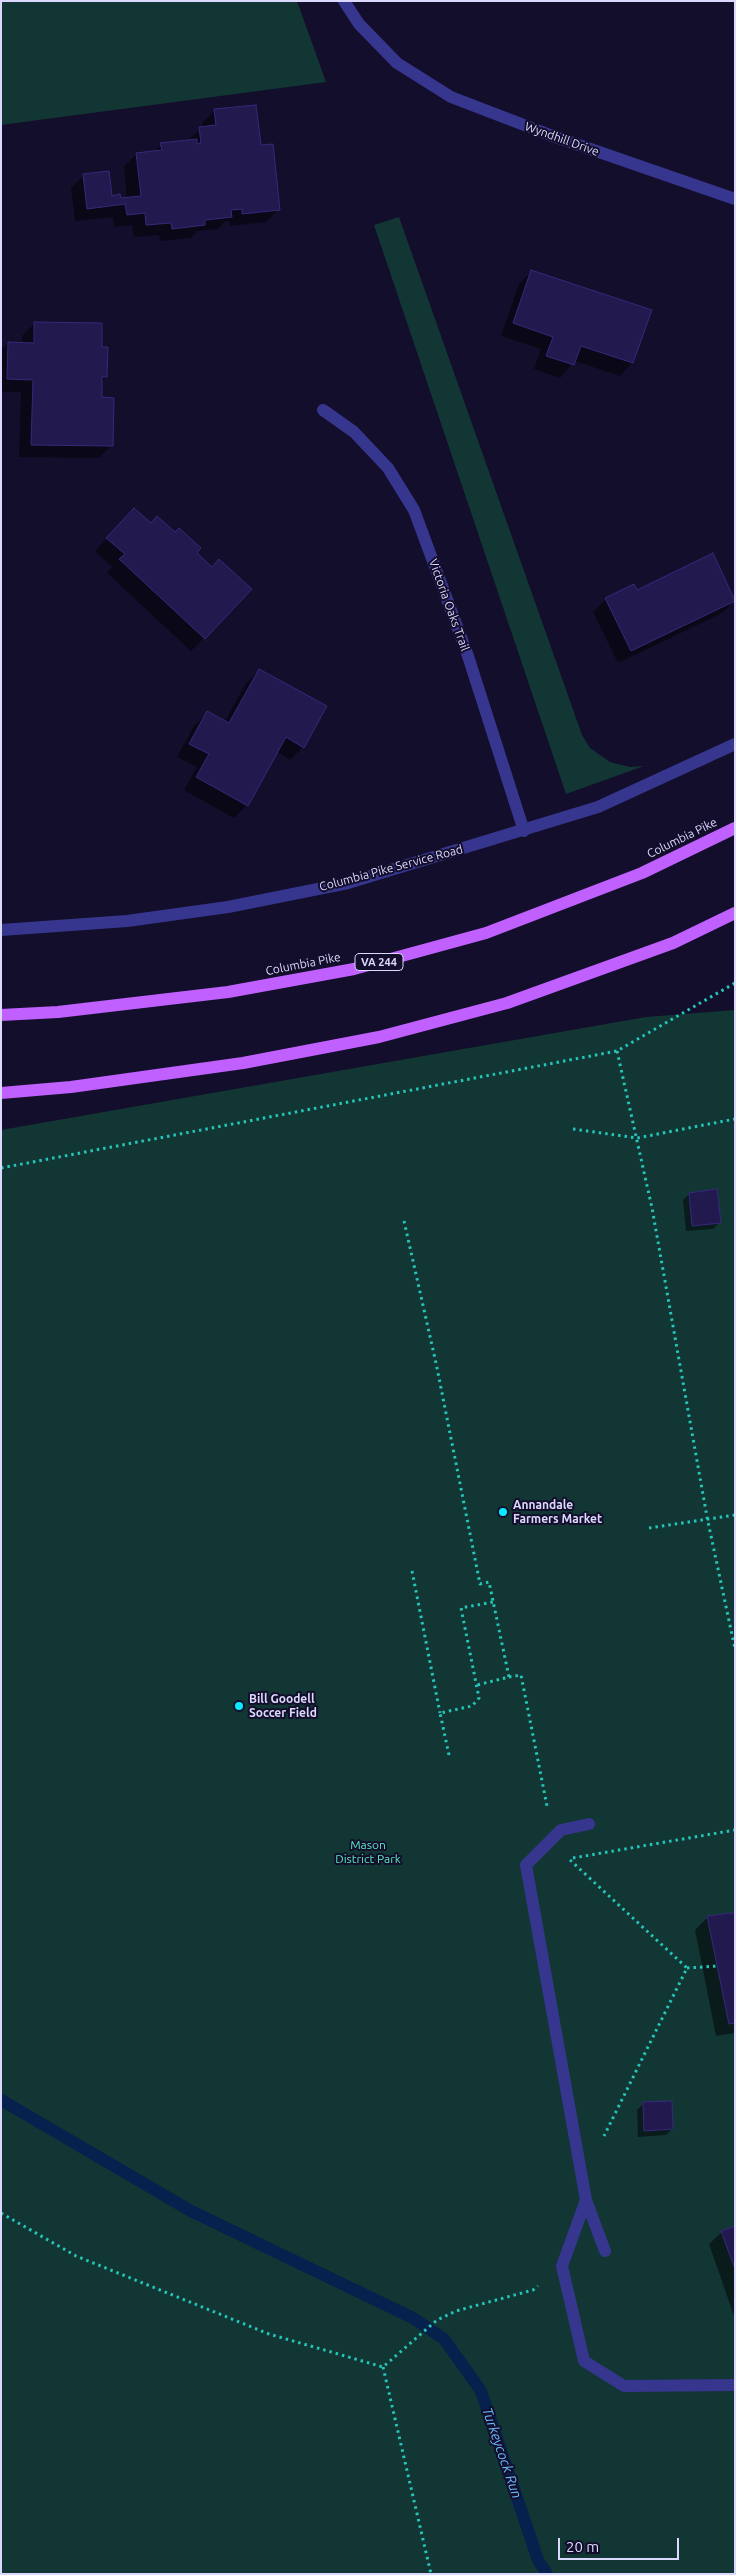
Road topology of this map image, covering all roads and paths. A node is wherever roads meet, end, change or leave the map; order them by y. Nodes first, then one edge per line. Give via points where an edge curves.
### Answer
1 (344, 1) edge
2 (735, 199) edge
3 (322, 410) dead end
4 (735, 744) edge
5 (735, 828) edge
6 (524, 831) junction
7 (735, 913) edge
8 (1, 930) edge
9 (735, 983) edge
10 (1, 1015) edge
11 (617, 1051) junction
12 (1, 1093) edge
13 (735, 1119) edge
14 (573, 1129) dead end
15 (637, 1138) junction
16 (1, 1168) edge
17 (404, 1221) dead end
18 (735, 1515) edge
19 (707, 1517) junction
20 (649, 1528) dead end
21 (412, 1571) dead end
22 (493, 1602) junction
23 (735, 1648) edge
24 (509, 1678) junction
25 (477, 1685) junction
26 (440, 1713) junction
27 (449, 1755) dead end
28 (548, 1807) dead end
29 (589, 1824) dead end
30 (735, 1830) edge
31 (718, 1966) dead end
32 (687, 1968) junction
33 (581, 2176) junction
34 (586, 2200) junction
35 (1, 2213) edge
36 (605, 2251) dead end
37 (562, 2266) junction
38 (383, 2367) junction
39 (735, 2385) edge
40 (431, 2574) edge

1 - 2 street, Wyndhill Drive via 359,24 397,63 451,96 550,135
3 - 6 street, Victoria Oaks Trail via 354,432 388,468 414,510 468,656
4 - 6 street, Columbia Pike Service Road via 598,807
5 - 10 main road, Columbia Pike / VA 244 via 642,873 486,933 354,969 228,992 58,1012
6 - 8 street, Columbia Pike Service Road via 348,883 228,907 128,920
7 - 12 main road via 673,943 507,1003 379,1036 243,1063 71,1088
9 - 11 path
11 - 15 path
11 - 16 path
13 - 15 path
14 - 15 path
15 - 19 path
17 - 22 path via 480,1584 489,1582
18 - 19 path
19 - 20 path
19 - 23 path
21 - 26 path
22 - 24 path
22 - 25 path via 461,1608
24 - 25 path
24 - 28 path via 521,1675
25 - 26 path via 479,1698 472,1706
26 - 27 path
29 - 33 street via 561,1830 526,1865
30 - 32 path via 569,1859
31 - 32 path
32 - 33 path
33 - 34 street
34 - 36 street
34 - 37 street
35 - 38 path via 76,2256 268,2334
37 - 38 path via 533,2290 456,2311 437,2320
37 - 39 street via 584,2361 624,2386
38 - 40 path

